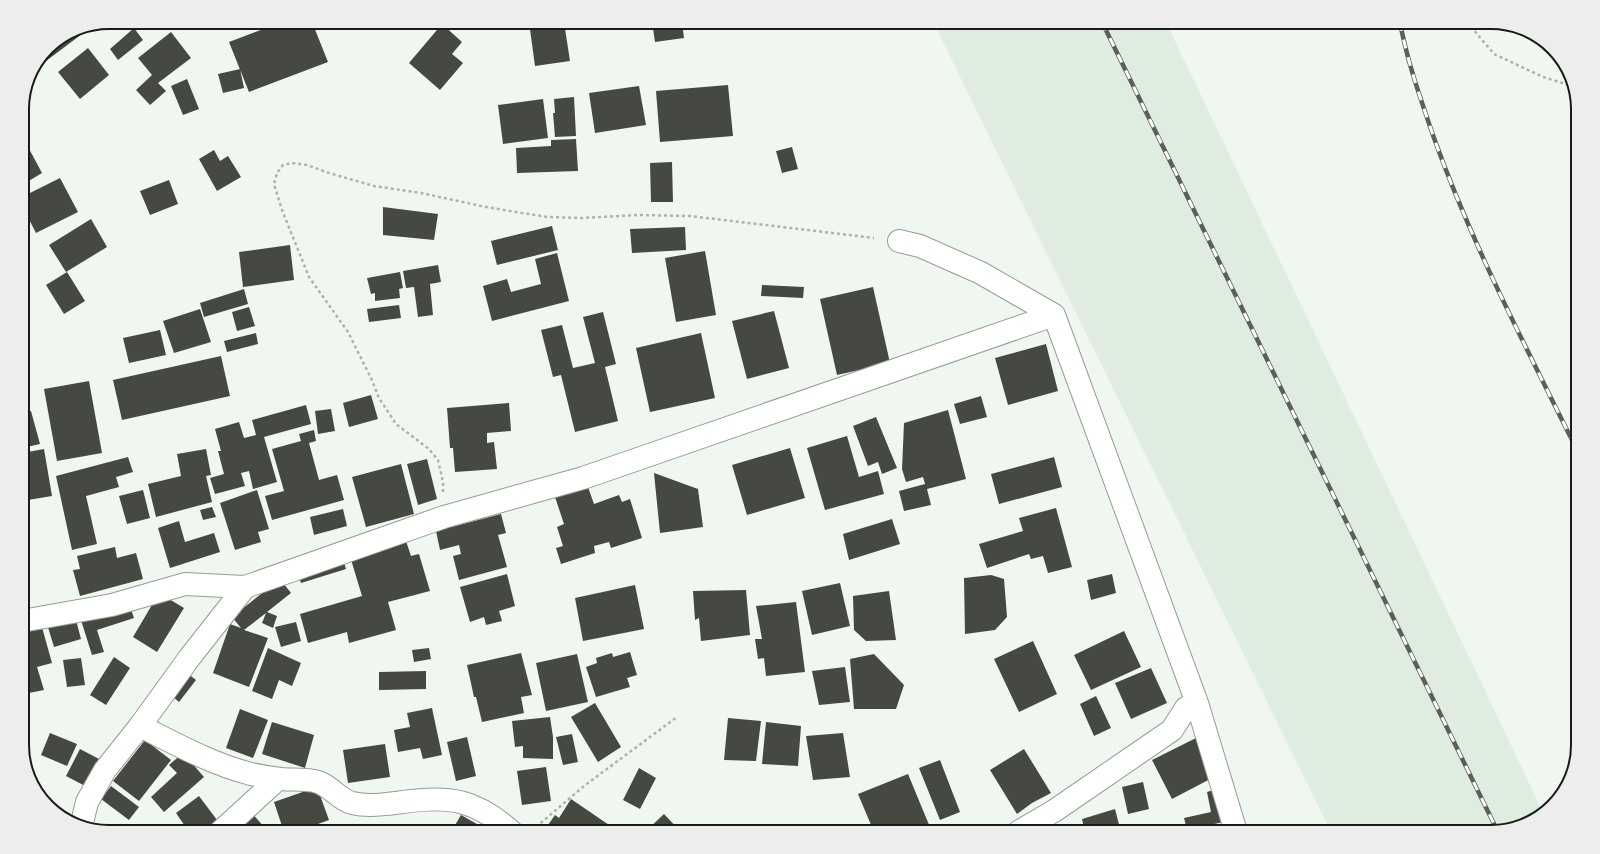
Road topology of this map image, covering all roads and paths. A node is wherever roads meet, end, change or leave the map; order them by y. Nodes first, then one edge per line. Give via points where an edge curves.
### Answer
1 (1473, 29) edge
2 (1567, 85) edge
3 (899, 241) joint
4 (1054, 316) junction
5 (444, 517) junction
6 (245, 587) junction
7 (29, 620) edge
8 (1198, 703) junction
9 (677, 717) dead end
10 (140, 726) junction
11 (278, 779) junction
12 (83, 820) edge
13 (228, 825) edge
14 (504, 825) edge
15 (536, 825) edge
16 (1030, 825) edge
17 (1234, 825) edge

1 - 2 path via 1494,54 1543,78
3 - 4 street via 920,246 981,273
3 - 5 path via 690,216 547,217 374,186 307,165 283,165 274,184 309,277 348,332 379,398 396,424 429,449 438,460 443,482
4 - 5 street via 584,478
4 - 8 street
5 - 6 street
6 - 7 street via 185,584 112,605
6 - 10 street
8 - 16 street via 1186,708 1172,730
8 - 17 street
9 - 15 path
10 - 11 street via 212,761 250,774
10 - 12 street via 105,770 87,802
11 - 13 street
11 - 14 street via 324,784 335,795 351,803 368,805 439,798 459,801 479,809

